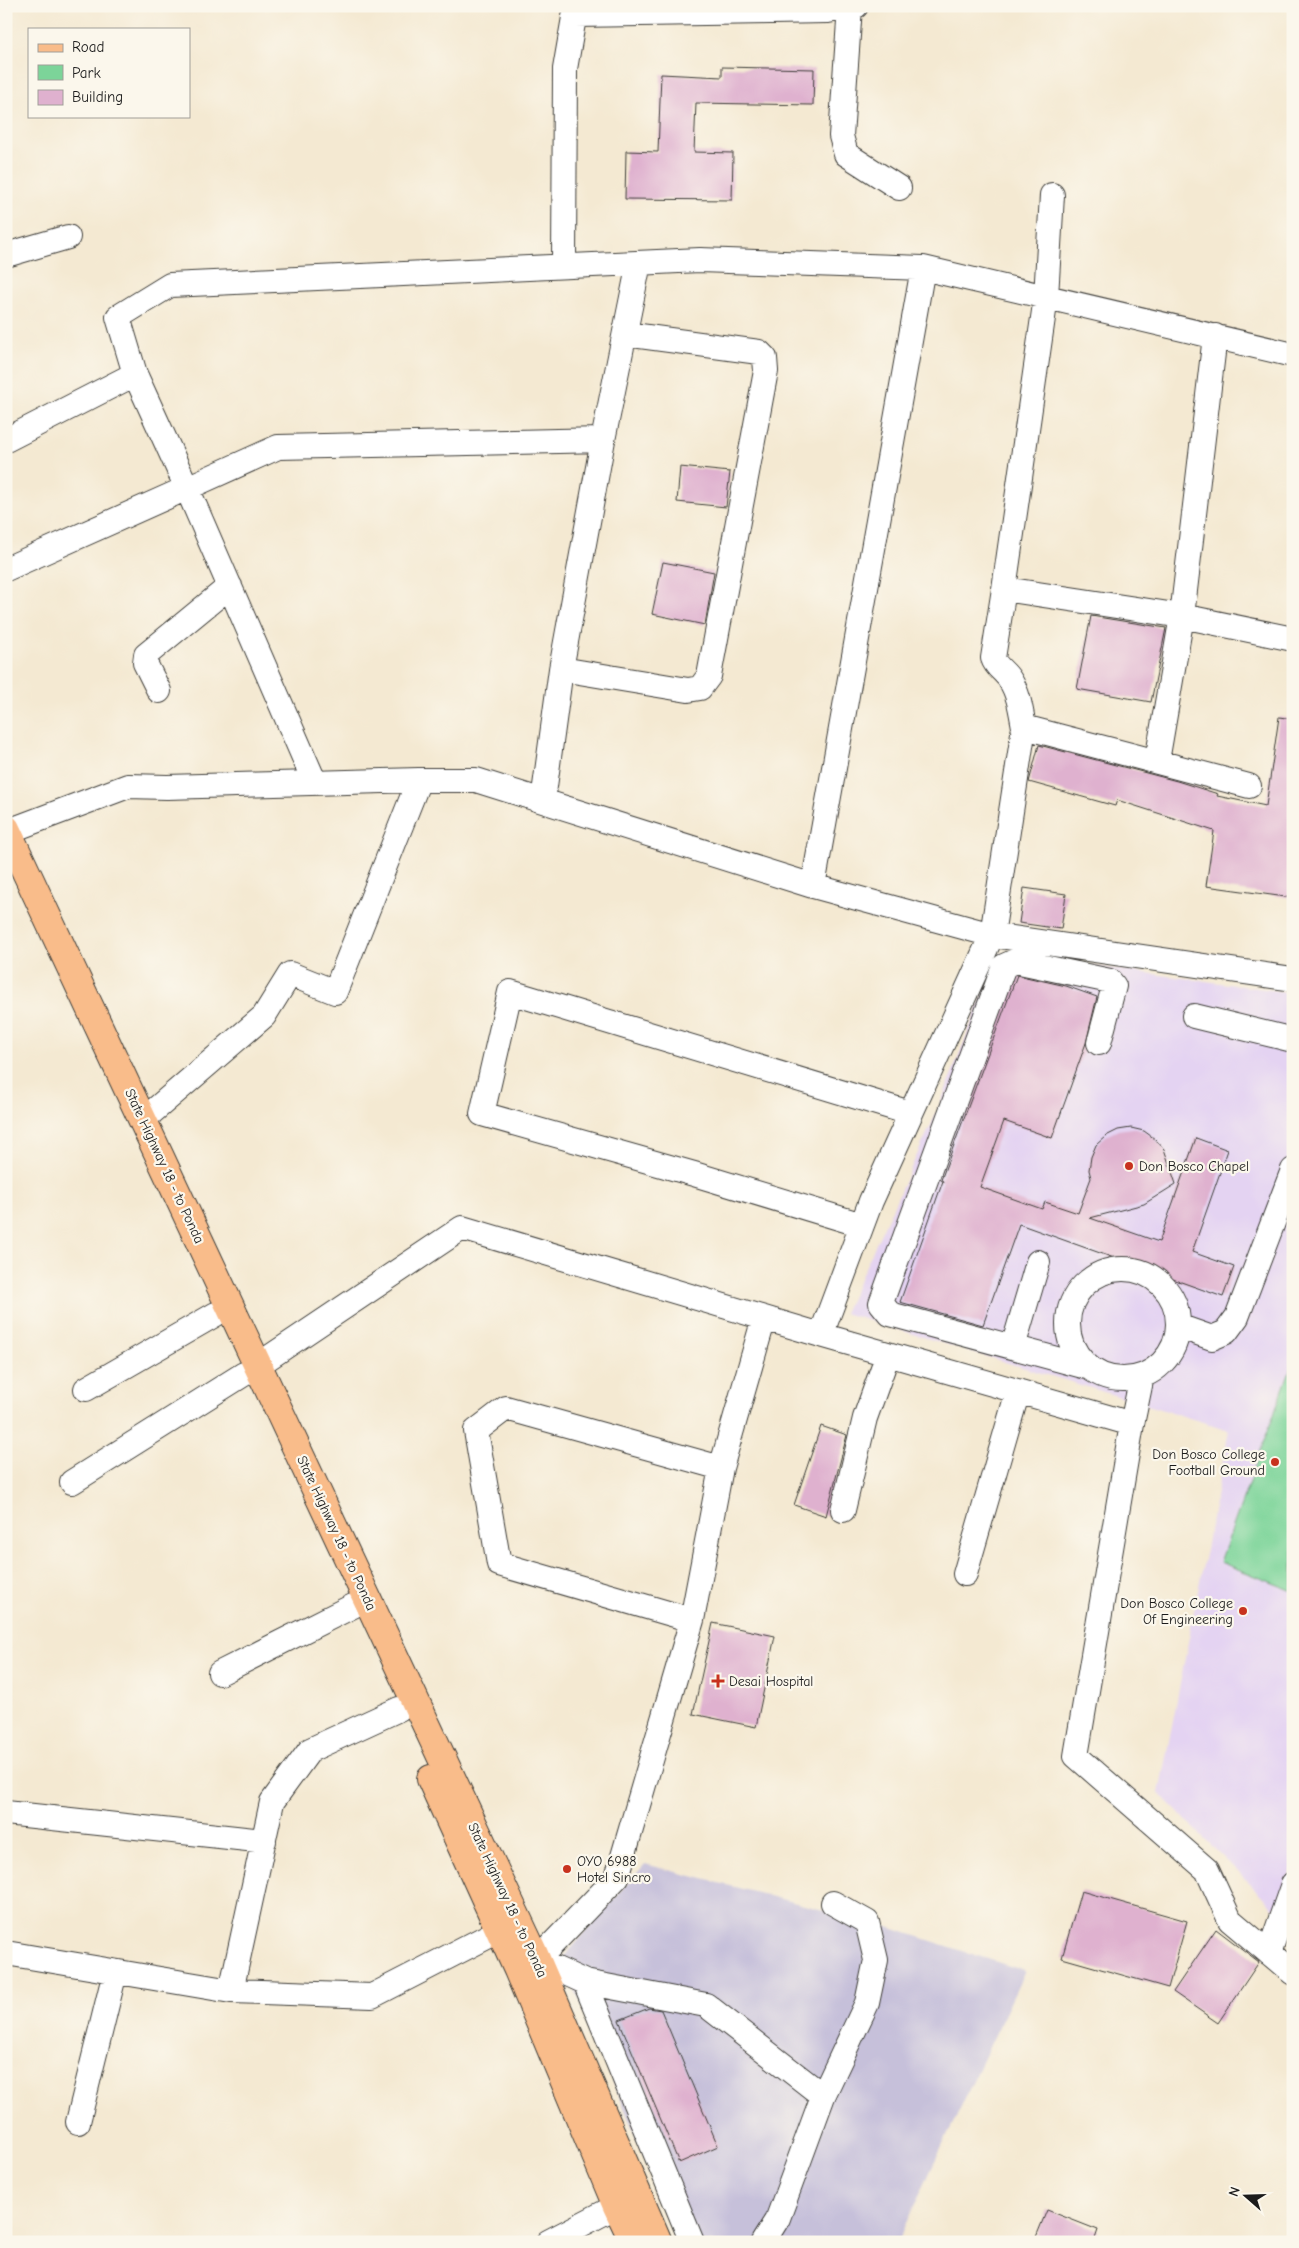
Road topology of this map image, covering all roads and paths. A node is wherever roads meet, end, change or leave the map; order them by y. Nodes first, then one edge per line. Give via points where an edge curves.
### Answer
1 (853, 7) edge
2 (575, 11) edge
3 (899, 188) dead end
4 (1052, 195) dead end
5 (68, 237) dead end
6 (6, 255) edge
7 (639, 263) junction
8 (564, 266) junction
9 (923, 268) junction
10 (1046, 297) junction
11 (625, 334) junction
12 (1215, 336) junction
13 (1293, 354) edge
14 (135, 374) junction
15 (6, 440) edge
16 (603, 440) junction
17 (187, 488) junction
18 (6, 569) edge
19 (230, 586) junction
20 (1004, 588) junction
21 (1182, 616) junction
22 (1293, 639) edge
23 (561, 669) junction
24 (159, 692) dead end
25 (1024, 727) junction
26 (1157, 761) junction
27 (419, 780) junction
28 (315, 783) junction
29 (1249, 786) dead end
30 (542, 801) junction
31 (7, 831) edge
32 (6, 866) edge
33 (813, 886) junction
34 (992, 935) junction
35 (1293, 979) edge
36 (1194, 1016) dead end
37 (1293, 1040) edge
38 (1098, 1043) dead end
39 (910, 1113) junction
40 (143, 1120) junction
41 (1293, 1170) edge
42 (862, 1225) junction
43 (1038, 1262) dead end
44 (216, 1314) junction
45 (764, 1318) junction
46 (1178, 1326) junction
47 (821, 1335) junction
48 (1013, 1347) junction
49 (888, 1354) junction
50 (1090, 1368) junction
51 (251, 1370) junction
52 (1142, 1376) junction
53 (86, 1389) dead end
54 (1018, 1391) junction
55 (1132, 1424) junction
56 (721, 1468) junction
57 (72, 1482) dead end
58 (843, 1510) dead end
59 (965, 1574) dead end
60 (353, 1606) junction
61 (692, 1620) junction
62 (220, 1673) dead end
63 (399, 1709) junction
64 (6, 1813) edge
65 (264, 1840) junction
66 (1293, 1884) edge
67 (833, 1903) dead end
68 (509, 1925) junction
69 (1268, 1952) junction
70 (6, 1953) edge
71 (527, 1965) junction
72 (115, 1972) junction
73 (1293, 1973) edge
74 (585, 1982) junction
75 (231, 1991) junction
76 (823, 2096) junction
77 (78, 2122) dead end
78 (618, 2206) junction
79 (548, 2242) edge
80 (634, 2242) edge
81 (658, 2242) edge
82 (692, 2242) edge
83 (763, 2242) edge

1 - 2 street via 828,11
1 - 3 street via 841,136 846,154
2 - 8 street via 564,69
4 - 10 street
5 - 6 street
7 - 8 street
7 - 9 street via 700,260
7 - 11 street
8 - 14 street via 170,285 118,317
9 - 10 street
9 - 33 street
10 - 12 street
10 - 20 street
11 - 16 street
11 - 23 street via 759,352 765,358 766,371 709,676 700,688 688,690
12 - 13 street
12 - 21 street
14 - 15 street
14 - 17 street
16 - 17 street via 278,447
16 - 23 street
17 - 18 street
17 - 19 street
19 - 24 street via 146,655 145,663
19 - 28 street
20 - 21 street
20 - 25 street via 993,658 1017,693
21 - 22 street
21 - 26 street
23 - 30 street
25 - 26 street
25 - 34 street
26 - 29 street
27 - 28 street
27 - 30 street via 476,780
27 - 40 street via 335,992 290,974 264,1016
28 - 31 street via 128,786
30 - 33 street
31 - 40 main road, State Highway 18 - to Ponda
32 - 44 main road, State Highway 18 - to Ponda
33 - 34 street
34 - 35 street
34 - 39 street
36 - 37 street
38 - 48 street via 1114,986 1110,981 1015,961 1004,966 881,1303 890,1314
39 - 42 street
39 - 42 street via 510,992 482,1114
40 - 51 main road, State Highway 18 - to Ponda
41 - 46 street via 1237,1317 1226,1332 1212,1338
42 - 47 street
43 - 48 street
44 - 51 main road, State Highway 18 - to Ponda
44 - 53 street
45 - 47 street
45 - 51 street via 462,1228
45 - 56 street
46 - 50 street via 1174,1300 1149,1275 1132,1269 1096,1276 1082,1287 1068,1320 1070,1338 1078,1355
46 - 52 street via 1170,1353 1158,1367
47 - 49 street
48 - 50 street
49 - 54 street
49 - 58 street via 864,1418
50 - 52 street via 1106,1377
51 - 57 street
51 - 60 main road, State Highway 18 - to Ponda
51 - 68 main road, State Highway 18 - to Ponda
52 - 55 street
54 - 55 street
54 - 59 street
55 - 69 street via 1076,1756 1207,1870 1230,1920
56 - 61 street
56 - 61 street via 506,1408 476,1432 499,1564
60 - 62 street
60 - 63 main road, State Highway 18 - to Ponda
61 - 71 street via 617,1877
63 - 65 street via 310,1750 272,1802
63 - 68 main road, State Highway 18 - to Ponda
64 - 65 street
65 - 75 street
66 - 69 street
67 - 76 street via 867,1922 876,1960 867,2003
68 - 71 main road, State Highway 18 - to Ponda
68 - 75 street via 372,1996
69 - 73 street
70 - 72 street
71 - 74 street
71 - 78 main road, State Highway 18 - to Ponda
71 - 81 main road, State Highway 18 - to Ponda
72 - 75 street
72 - 77 street
74 - 76 street via 706,2005
74 - 82 street
76 - 83 street via 778,2218
78 - 79 street
78 - 80 main road, State Highway 18 - to Ponda

